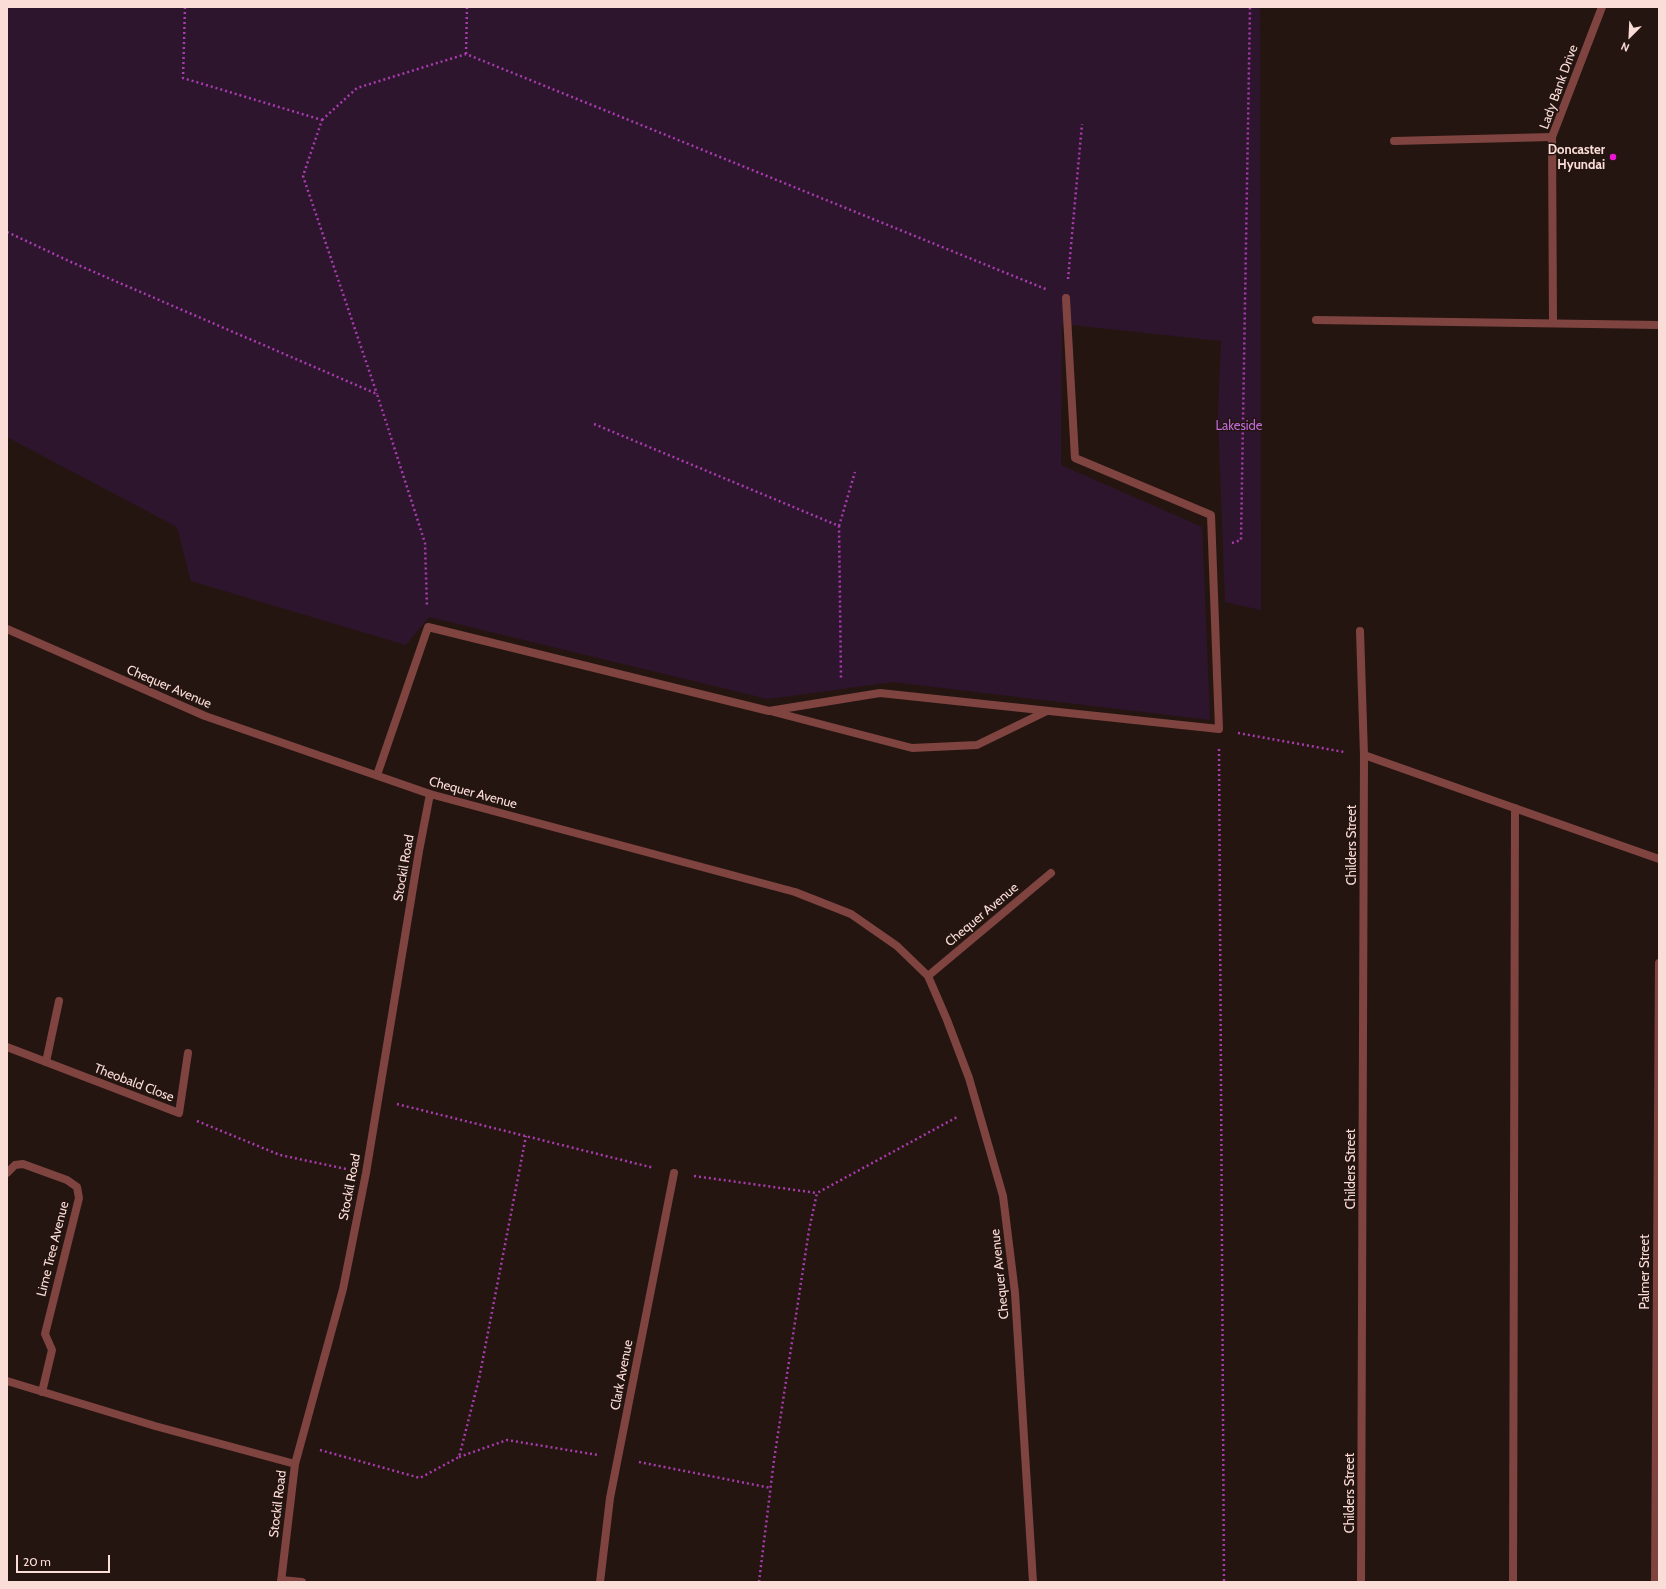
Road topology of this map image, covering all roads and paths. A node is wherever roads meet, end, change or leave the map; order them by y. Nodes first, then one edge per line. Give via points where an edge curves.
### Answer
1 (185, 7) edge
2 (467, 7) edge
3 (1250, 7) edge
4 (1602, 7) edge
5 (466, 54) junction
6 (322, 120) junction
7 (1082, 124) dead end
8 (1552, 137) junction
9 (1394, 141) dead end
10 (7, 232) edge
11 (1066, 298) junction
12 (1316, 320) dead end
13 (1553, 323) junction
14 (1659, 325) edge
15 (377, 394) junction
16 (594, 424) dead end
17 (854, 472) dead end
18 (839, 526) junction
19 (1212, 549) junction
20 (428, 628) junction
21 (7, 630) edge
22 (1360, 631) dead end
23 (842, 700) junction
24 (769, 711) junction
25 (1047, 711) junction
26 (1219, 729) junction
27 (1364, 755) junction
28 (377, 775) junction
29 (430, 794) junction
30 (1515, 808) junction
31 (1659, 859) edge
32 (1051, 873) dead end
33 (1659, 963) edge
34 (928, 976) junction
35 (59, 1001) dead end
36 (7, 1047) edge
37 (188, 1053) dead end
38 (46, 1062) junction
39 (378, 1100) junction
40 (977, 1106) junction
41 (179, 1113) junction
42 (526, 1136) junction
43 (7, 1173) edge
44 (366, 1173) junction
45 (674, 1173) junction
46 (817, 1193) junction
47 (7, 1382) edge
48 (42, 1392) junction
49 (300, 1445) junction
50 (295, 1464) junction
51 (281, 1581) edge
52 (302, 1582) edge
53 (600, 1582) edge
54 (760, 1582) edge
55 (1033, 1582) edge
56 (1224, 1582) edge
57 (1361, 1582) edge
58 (1513, 1582) edge
59 (1655, 1582) edge

1 - 6 path via 183,78
2 - 5 path
3 - 19 path via 1241,540
4 - 8 street, Lady Bank Drive
5 - 6 path via 357,88
5 - 11 path
6 - 15 path via 303,176
7 - 11 path
8 - 9 street
8 - 13 street, Lady Bank Drive
10 - 15 path
11 - 19 street via 1074,458 1211,516
12 - 13 street
13 - 14 street
15 - 20 path via 425,543
16 - 18 path
17 - 18 path
18 - 23 path
19 - 26 street
20 - 24 street
20 - 28 street
21 - 28 street, Chequer Avenue via 205,716
22 - 27 street, Childers Street
23 - 24 street
23 - 25 street via 880,693
24 - 25 street via 912,748 977,745
25 - 26 street
26 - 27 path
26 - 56 path
27 - 30 street
27 - 57 street, Childers Street
28 - 29 street, Chequer Avenue
29 - 34 street, Chequer Avenue via 794,892 851,914 897,946
29 - 39 street, Stockil Road
30 - 31 street
30 - 58 street
32 - 34 street, Chequer Avenue
33 - 59 street, Palmer Street
34 - 40 street, Chequer Avenue via 969,1078
35 - 38 street
36 - 38 street, Theobald Close
37 - 41 street, Theobald Close
38 - 41 street, Theobald Close
39 - 42 path
39 - 44 street, Stockil Road
40 - 46 path
40 - 55 street, Chequer Avenue via 1003,1196 1015,1293
41 - 44 path via 280,1155
42 - 45 path
42 - 49 path via 479,1378 459,1457 420,1478
43 - 48 street, Lime Tree Avenue via 15,1165 24,1164 67,1180 77,1187 78,1198 45,1334 52,1350
44 - 49 street, Stockil Road via 343,1289
45 - 46 path
45 - 53 street, Clark Avenue via 610,1498
46 - 54 path via 809,1230 774,1460
47 - 48 street
48 - 50 street via 154,1426
49 - 50 street, Stockil Road
50 - 51 street, Stockil Road
51 - 52 street

